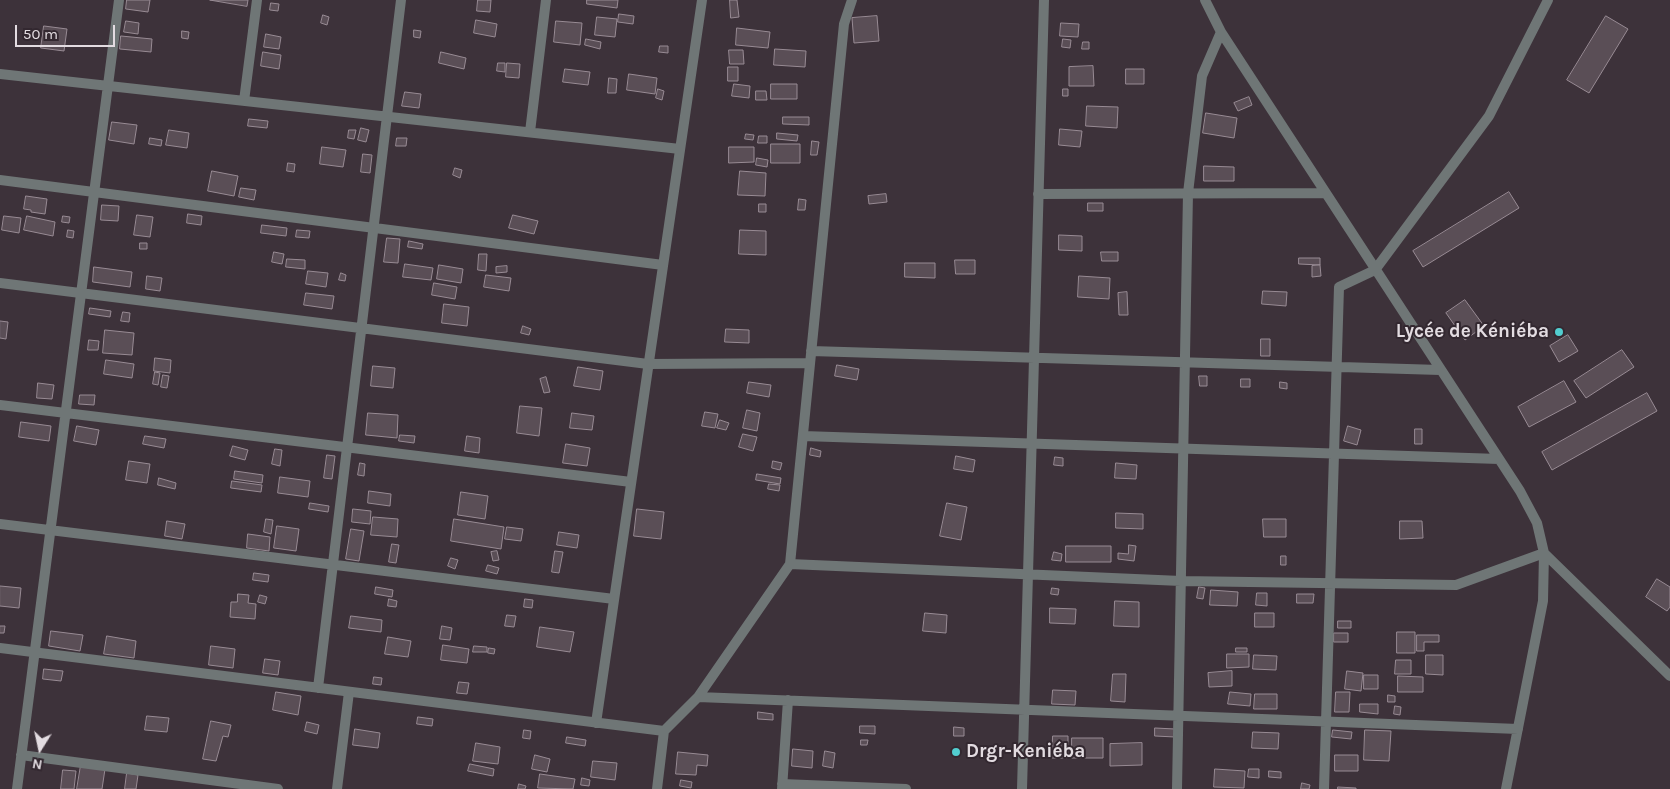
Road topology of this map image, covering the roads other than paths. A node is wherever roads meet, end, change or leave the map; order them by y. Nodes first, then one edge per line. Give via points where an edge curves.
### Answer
1 (119, 0) edge
2 (257, 0) edge
3 (401, 0) edge
4 (546, 0) edge
5 (702, 0) edge
6 (852, 0) edge
7 (1044, 0) edge
8 (1205, 0) edge
9 (1548, 0) edge
10 (1221, 32) junction
11 (0, 74) edge
12 (108, 86) junction
13 (244, 101) junction
14 (387, 117) junction
15 (530, 132) junction
16 (680, 149) junction
17 (0, 180) edge
18 (94, 192) junction
19 (1188, 193) junction
20 (1324, 193) junction
21 (1038, 194) junction
22 (374, 228) junction
23 (663, 265) junction
24 (1375, 270) junction
25 (0, 283) edge
26 (81, 293) junction
27 (362, 328) junction
28 (811, 351) junction
29 (1034, 358) junction
30 (1185, 362) junction
31 (648, 364) junction
32 (810, 364) junction
33 (1337, 367) junction
34 (1440, 370) junction
35 (0, 405) edge
36 (66, 413) junction
37 (803, 436) junction
38 (1031, 444) junction
39 (347, 447) junction
40 (1184, 449) junction
41 (1334, 454) junction
42 (1499, 459) junction
43 (631, 482) junction
44 (0, 524) edge
45 (50, 530) junction
46 (1544, 553) junction
47 (333, 564) junction
48 (790, 564) junction
49 (1028, 574) junction
50 (1181, 581) junction
51 (1330, 584) junction
52 (614, 599) junction
53 (0, 648) edge
54 (35, 652) junction
55 (1670, 676) edge
56 (318, 688) junction
57 (349, 692) junction
58 (698, 696) junction
59 (788, 700) junction
60 (1024, 710) junction
61 (1178, 716) junction
62 (596, 722) junction
63 (1326, 722) junction
64 (1518, 730) junction
65 (664, 731) junction
66 (21, 755) junction
67 (782, 786) edge
68 (17, 789) edge
69 (278, 789) edge
70 (336, 789) edge
71 (657, 789) edge
72 (906, 789) edge
73 (1022, 789) edge
74 (1177, 789) edge
75 (1324, 789) edge
76 (1506, 789) edge

1 - 12 street
2 - 13 street
3 - 14 street
4 - 15 street
5 - 16 street
6 - 28 street via 844,24
7 - 21 street
8 - 10 street
9 - 24 street via 1489,116
10 - 19 street via 1202,76
10 - 20 street
11 - 12 street
12 - 13 street
12 - 18 street
13 - 14 street
14 - 15 street
14 - 22 street
15 - 16 street
16 - 23 street
17 - 18 street
18 - 22 street
18 - 26 street
19 - 20 street
19 - 21 street
19 - 30 street
20 - 24 street
21 - 29 street
22 - 23 street
22 - 27 street
23 - 31 street
24 - 33 street via 1339,287
24 - 34 street
25 - 26 street
26 - 27 street
26 - 36 street
27 - 31 street
27 - 39 street
28 - 29 street
28 - 32 street
29 - 30 street
29 - 38 street
30 - 33 street
30 - 40 street
31 - 32 street
31 - 43 street
32 - 37 street
33 - 34 street
33 - 41 street
34 - 42 street
35 - 36 street
36 - 39 street
36 - 45 street
37 - 38 street
37 - 48 street
38 - 40 street
38 - 49 street
39 - 43 street
39 - 47 street
40 - 41 street
40 - 50 street
41 - 42 street
41 - 51 street
42 - 46 street via 1537,523
43 - 52 street
44 - 45 street
45 - 47 street
45 - 54 street
46 - 51 street via 1456,585
46 - 55 street
46 - 64 street via 1543,601
47 - 52 street
47 - 56 street
48 - 49 street
48 - 58 street
49 - 50 street
49 - 60 street
50 - 51 street
50 - 61 street
51 - 63 street
52 - 62 street
53 - 54 street
54 - 56 street
54 - 66 street
56 - 57 street
57 - 62 street
57 - 70 street
58 - 59 street
58 - 65 street
59 - 60 street
59 - 67 street
60 - 61 street
60 - 73 street
61 - 63 street
61 - 74 street
62 - 65 street
63 - 64 street
63 - 75 street
64 - 76 street
65 - 71 street
66 - 68 street
66 - 69 street
67 - 72 street

